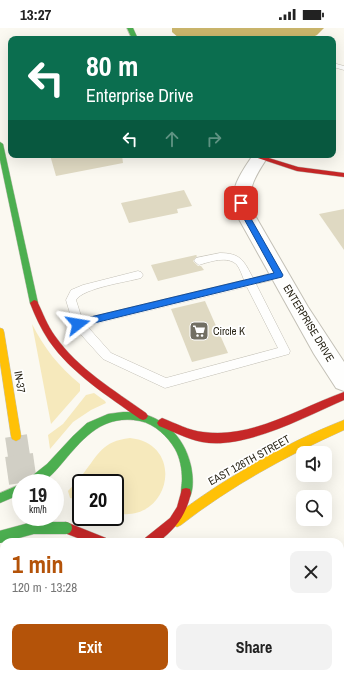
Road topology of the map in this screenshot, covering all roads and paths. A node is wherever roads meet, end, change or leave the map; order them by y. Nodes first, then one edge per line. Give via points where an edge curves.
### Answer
1 (0, 144) edge
2 (254, 158) edge
3 (261, 158) edge
4 (344, 175) edge
5 (199, 261) dead end
6 (138, 275) dead end
7 (279, 275) junction
8 (249, 282) junction
9 (78, 324) junction
10 (0, 332) edge
11 (344, 381) edge
12 (344, 396) edge
13 (143, 416) junction
14 (160, 422) junction
15 (344, 425) edge
16 (16, 436) tunnel mouth
17 (44, 474) edge
18 (12, 493) edge
19 (0, 498) edge
20 (171, 526) junction
21 (0, 537) edge
22 (93, 538) edge
23 (158, 538) edge

1 - 13 main road via 29,283 40,320 58,348 81,372
2 - 7 street, ENTERPRISE DRIVE via 241,191 241,203 246,217
3 - 4 main road via 290,167
5 - 8 lane via 223,256 233,257 240,262
6 - 9 lane via 75,293 71,300
7 - 8 lane
7 - 11 street, ENTERPRISE DRIVE
8 - 9 lane
8 - 9 lane via 285,351 165,383 107,356
10 - 16 main road, IN-37
12 - 14 main road, EAST 126TH STREET via 266,430 232,438 201,436
13 - 14 main road, EAST 126TH STREET
13 - 17 main road via 112,416 96,422
14 - 20 main road via 178,444 188,472 184,505
15 - 20 main road, EAST 126TH STREET via 306,442 234,481 205,499
18 - 19 main road
20 - 23 main road
21 - 22 main road, bridge via 42,526 66,528

